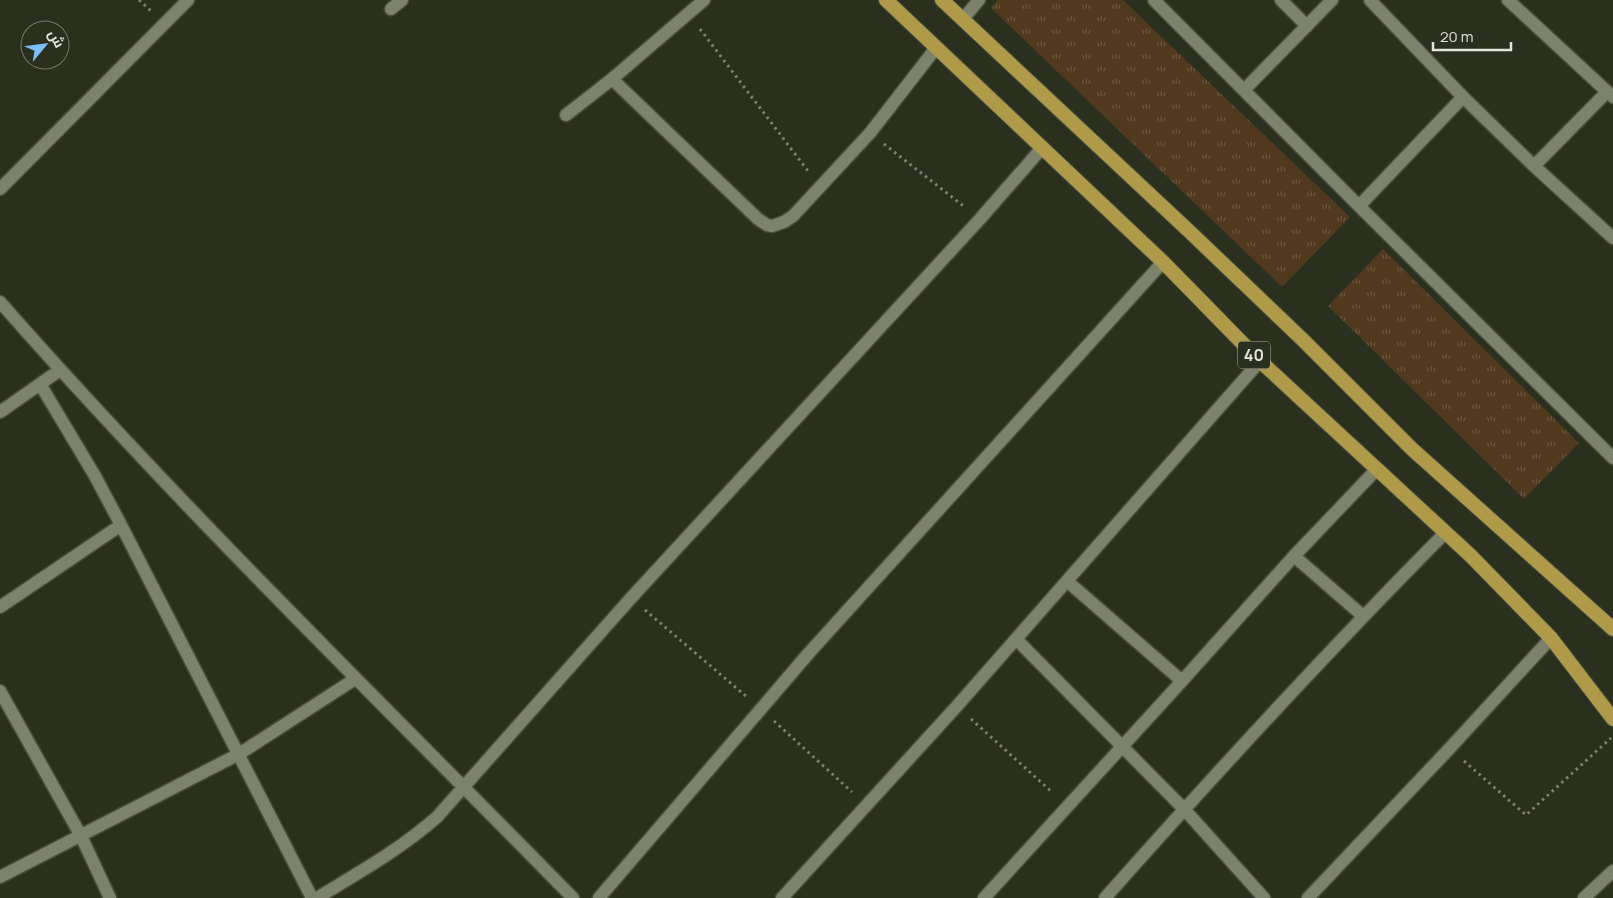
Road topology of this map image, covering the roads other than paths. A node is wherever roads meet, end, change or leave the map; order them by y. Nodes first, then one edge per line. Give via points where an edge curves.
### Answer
1 (188, 0) edge
2 (402, 0) edge
3 (704, 0) edge
4 (886, 0) edge
5 (942, 0) edge
6 (979, 0) edge
7 (1154, 0) edge
8 (1281, 0) edge
9 (1332, 0) edge
10 (1370, 0) edge
11 (1508, 0) edge
12 (392, 9) dead end
13 (963, 19) junction
14 (1307, 26) junction
15 (936, 48) junction
16 (612, 79) junction
17 (1244, 90) junction
18 (1610, 94) edge
19 (1463, 97) junction
20 (566, 115) dead end
21 (1042, 148) junction
22 (1534, 166) junction
23 (0, 189) edge
24 (1359, 206) junction
25 (1613, 238) edge
26 (1163, 262) junction
27 (0, 302) edge
28 (1260, 361) junction
29 (60, 370) junction
30 (40, 384) junction
31 (0, 412) edge
32 (1613, 458) edge
33 (1377, 469) junction
34 (121, 525) junction
35 (1445, 533) junction
36 (1294, 556) junction
37 (1067, 581) junction
38 (0, 607) edge
39 (1363, 616) junction
40 (1613, 629) edge
41 (1551, 638) junction
42 (1016, 640) junction
43 (355, 679) junction
44 (1182, 681) junction
45 (0, 691) edge
46 (1613, 719) edge
47 (1122, 746) junction
48 (239, 754) junction
49 (464, 786) junction
50 (1184, 809) junction
51 (81, 836) junction
52 (1613, 871) edge
53 (0, 877) edge
54 (110, 898) edge
55 (312, 898) edge
56 (317, 898) edge
57 (573, 898) edge
58 (599, 898) edge
59 (782, 898) edge
60 (984, 898) edge
61 (1105, 898) edge
62 (1264, 898) edge
63 (1308, 898) edge
64 (1584, 898) edge

1 - 23 street
2 - 12 street
3 - 16 street
4 - 15 highway, 40
5 - 13 highway, 40
6 - 13 street
7 - 17 street
8 - 14 street
9 - 14 street
10 - 19 street
11 - 18 street
13 - 40 highway, 40 via 1197,238 1412,449
14 - 17 street
15 - 16 street via 870,133 821,188 793,216 772,226 766,226 758,219
15 - 21 highway, 40
16 - 20 street
17 - 24 street
18 - 22 street
19 - 22 street
19 - 24 street
21 - 26 highway, 40
21 - 49 street
22 - 25 street
24 - 32 street
26 - 28 highway, 40
26 - 58 street via 808,654
27 - 29 street
28 - 33 highway, 40
28 - 37 street
29 - 30 street
29 - 43 street
30 - 31 street
30 - 34 street
33 - 35 highway, 40
33 - 36 street
34 - 38 street
34 - 48 street
35 - 39 street
35 - 41 highway, 40
36 - 39 street
36 - 44 street
37 - 42 street
37 - 44 street
39 - 50 street
41 - 46 highway, 40
41 - 63 street
42 - 47 street
42 - 59 street
43 - 48 street
43 - 49 street
44 - 47 street
45 - 51 street
47 - 50 street
47 - 60 street
48 - 51 street
48 - 55 street
49 - 56 street via 422,831
49 - 57 street
50 - 61 street
50 - 62 street
51 - 53 street
51 - 54 street
52 - 64 street

